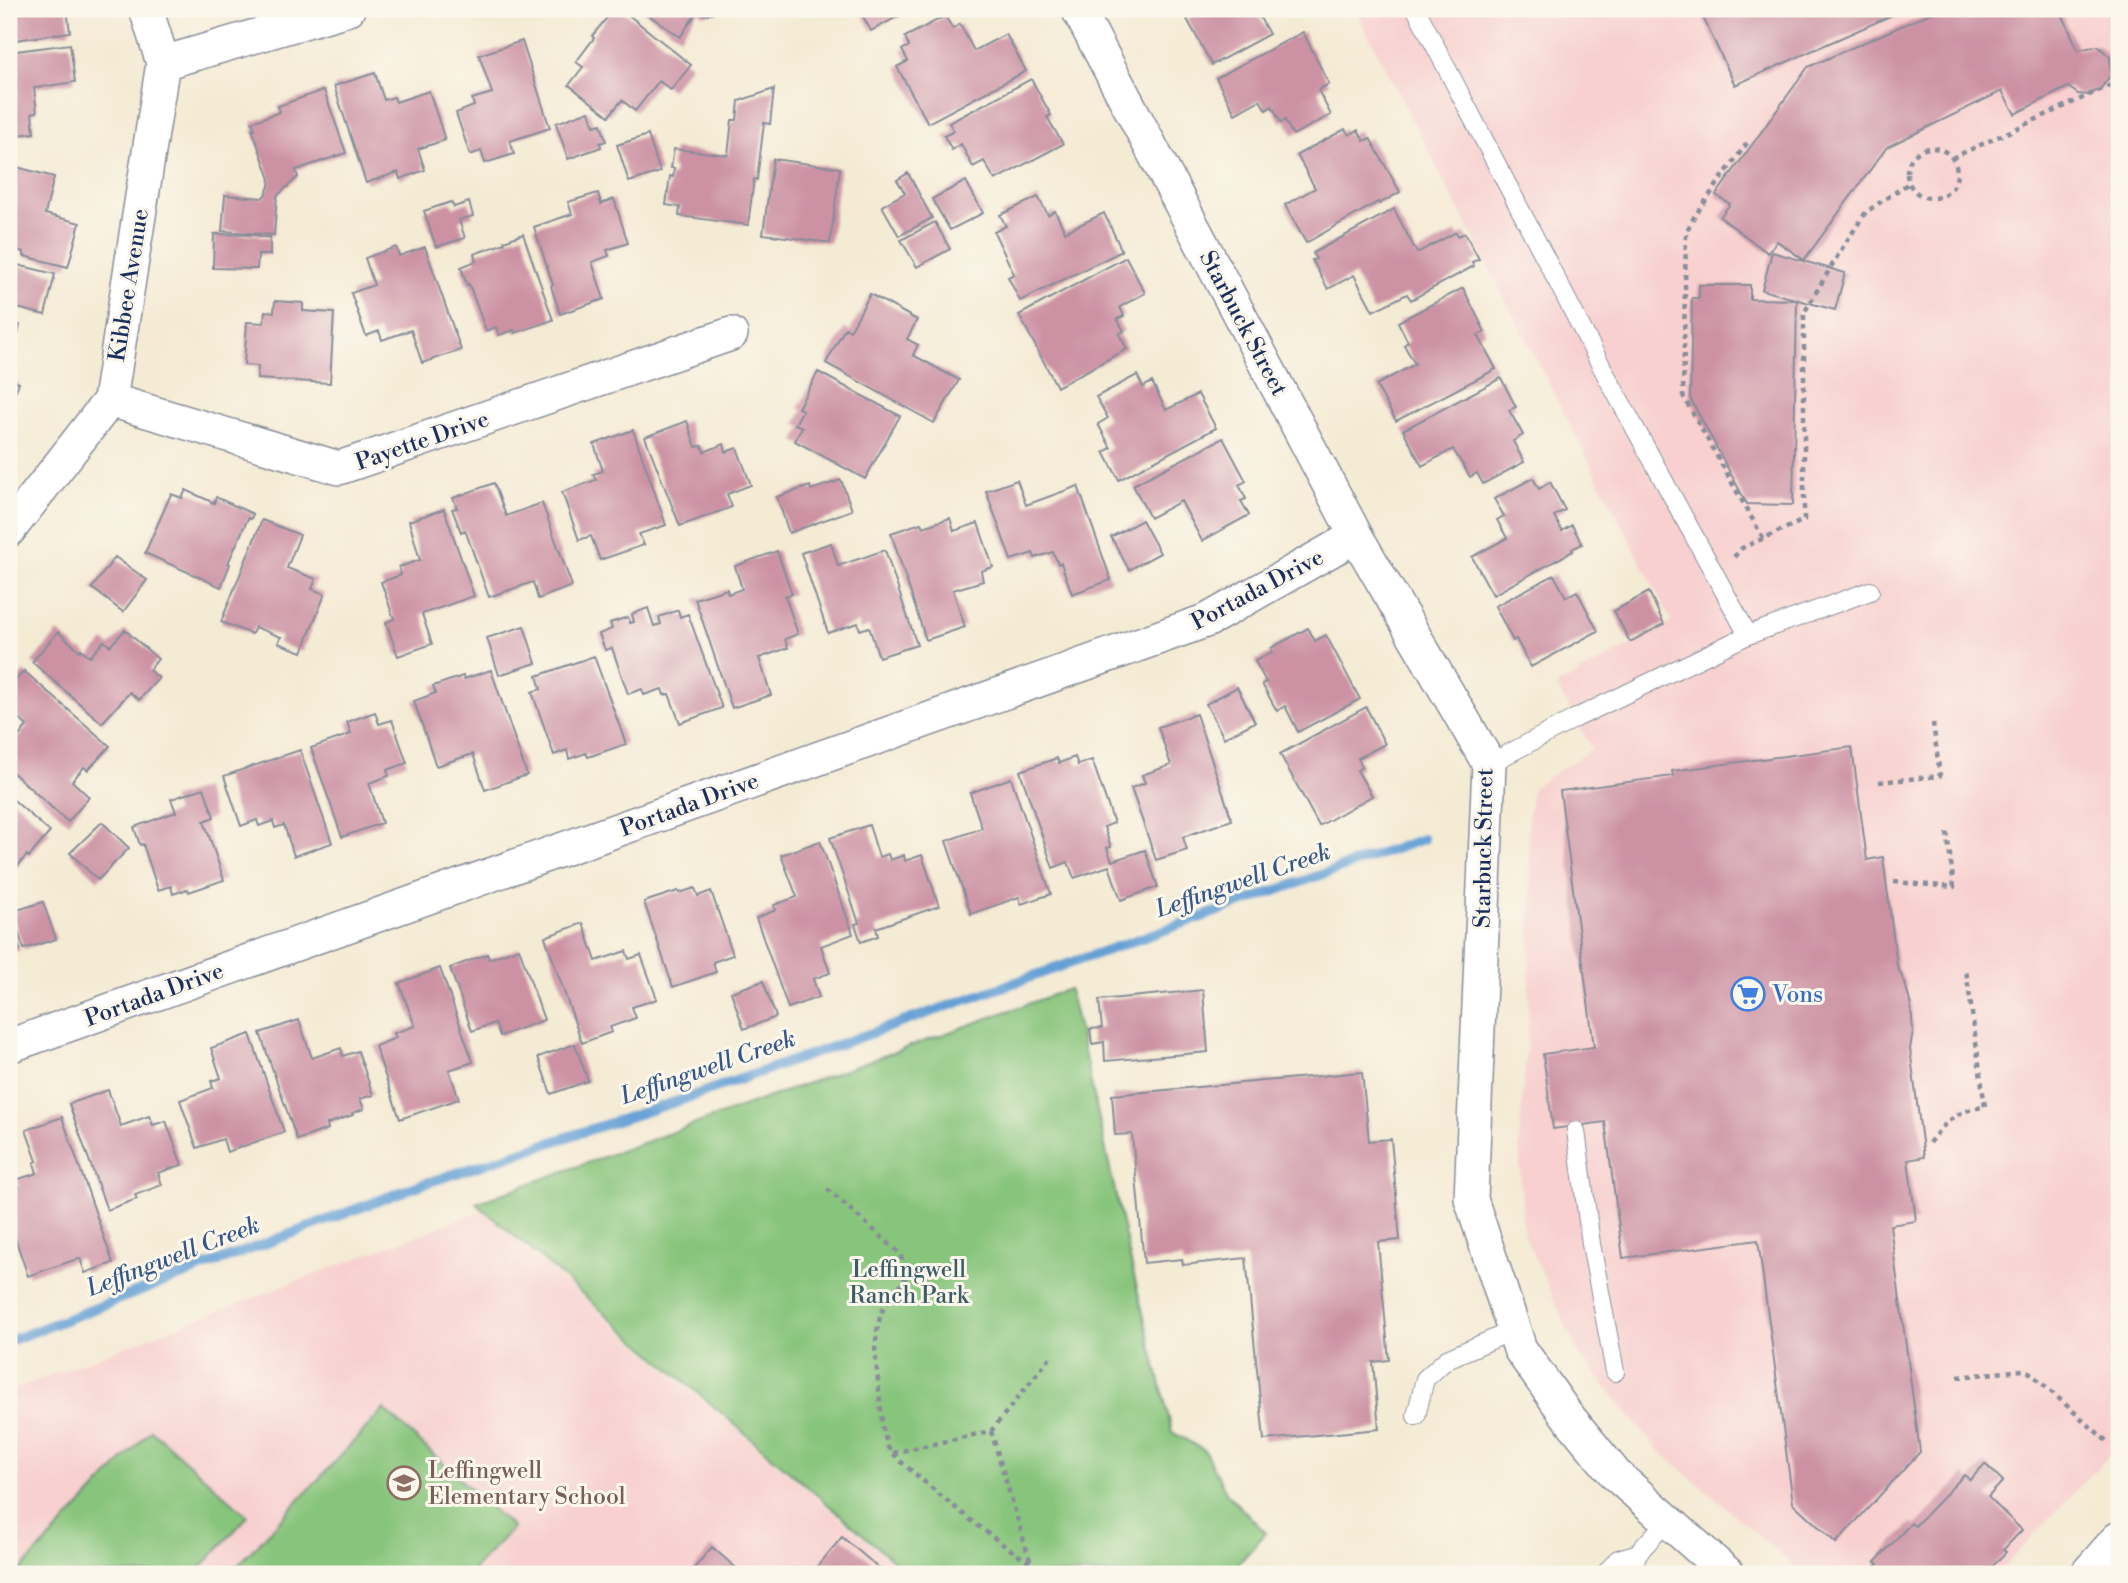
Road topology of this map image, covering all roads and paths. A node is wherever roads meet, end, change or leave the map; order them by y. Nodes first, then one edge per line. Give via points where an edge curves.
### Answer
1 (146, 9) edge
2 (348, 9) edge
3 (1078, 9) edge
4 (1416, 9) edge
5 (163, 63) junction
6 (2111, 85) dead end
7 (1748, 143) dead end
8 (1952, 158) junction
9 (1909, 183) junction
10 (731, 334) dead end
11 (110, 400) junction
12 (9, 530) edge
13 (1356, 536) junction
14 (1763, 538) junction
15 (1718, 578) junction
16 (1870, 591) dead end
17 (1748, 635) junction
18 (1933, 723) dead end
19 (1489, 764) junction
20 (1879, 782) dead end
21 (1947, 832) dead end
22 (1894, 882) dead end
23 (1966, 970) dead end
24 (9, 1045) edge
25 (1576, 1131) dead end
26 (1929, 1143) dead end
27 (827, 1189) dead end
28 (1514, 1330) junction
29 (1053, 1353) dead end
30 (1615, 1372) dead end
31 (1958, 1377) dead end
32 (1416, 1416) dead end
33 (991, 1431) junction
34 (2110, 1444) dead end
35 (893, 1453) junction
36 (1667, 1521) junction
37 (1638, 1553) junction
38 (1031, 1564) junction
39 (1048, 1574) edge
40 (1605, 1574) edge
41 (1630, 1574) edge
42 (1728, 1574) edge

1 - 5 street, Kibbee Avenue
2 - 5 street
3 - 13 street, Starbuck Street
4 - 15 lane via 1606,375
5 - 11 street, Kibbee Avenue
6 - 8 path
7 - 14 path via 1686,233 1682,396
8 - 9 path via 1934,148 1918,152 1908,164
8 - 9 path via 1957,178 1941,197 1923,197
9 - 14 path via 1866,212 1804,313 1804,520
10 - 11 street, Payette Drive via 339,468
11 - 12 street, Kibbee Avenue
13 - 19 street, Starbuck Street
13 - 24 street, Portada Drive via 1208,620
14 - 15 path via 1742,548
15 - 17 lane
16 - 17 lane
17 - 19 lane
18 - 20 path via 1940,776
19 - 28 street, Starbuck Street via 1471,1199
21 - 22 path via 1954,887
23 - 26 path via 1985,1107 1966,1110 1943,1125
25 - 30 lane
27 - 35 path via 901,1254 905,1280 881,1313 875,1351 883,1430
28 - 32 lane via 1447,1359 1425,1379
28 - 36 street, Starbuck Street via 1520,1349 1566,1414 1615,1474
29 - 33 path
31 - 34 path via 2029,1372
33 - 35 path
33 - 38 path
35 - 38 path via 983,1531
36 - 37 lane
36 - 42 street, Starbuck Street
37 - 40 lane via 1618,1559
37 - 41 lane
38 - 39 path

